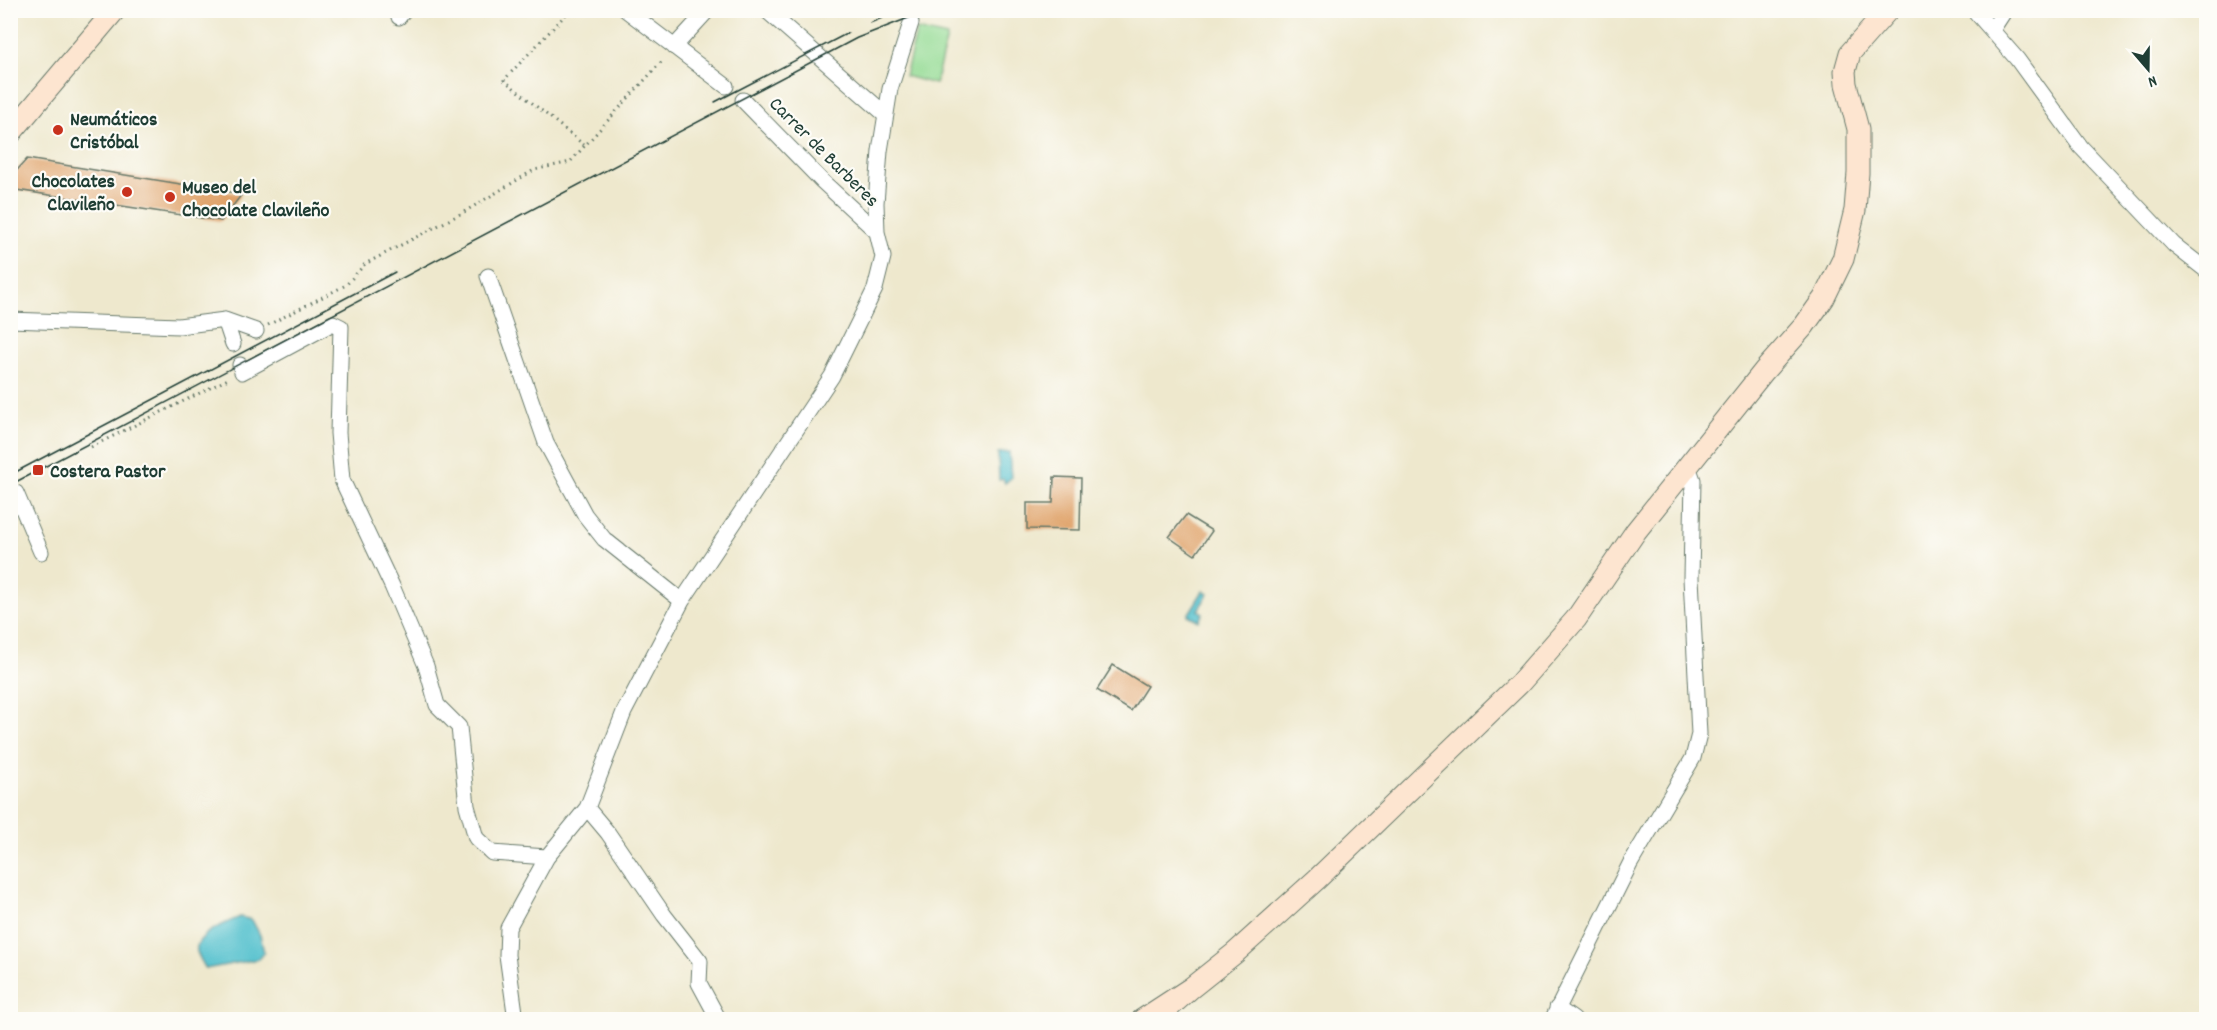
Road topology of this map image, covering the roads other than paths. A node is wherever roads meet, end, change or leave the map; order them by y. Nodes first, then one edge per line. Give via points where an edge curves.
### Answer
1 (114, 10) edge
2 (626, 10) edge
3 (708, 10) edge
4 (766, 10) edge
5 (1888, 10) edge
6 (1974, 10) edge
7 (2005, 10) edge
8 (911, 23) dead end
9 (1992, 30) junction
10 (674, 47) junction
11 (726, 86) dead end
12 (743, 100) dead end
13 (886, 115) junction
14 (10, 134) edge
15 (877, 232) junction
16 (2206, 270) edge
17 (488, 276) dead end
18 (10, 320) edge
19 (225, 320) junction
20 (256, 331) road end
21 (233, 344) dead end
22 (241, 368) road end
23 (1688, 466) junction
24 (16, 493) dead end
25 (41, 552) dead end
26 (682, 601) junction
27 (587, 808) junction
28 (547, 857) junction
29 (1191, 988) junction
30 (1554, 1014) edge
31 (516, 1020) edge
32 (719, 1020) edge
33 (1142, 1020) edge
34 (1155, 1020) edge
35 (1574, 1020) edge

1 - 14 main road
2 - 10 street
3 - 10 street
4 - 13 street
5 - 23 main road via 1850,53 1845,70 1859,146 1855,210 1843,259 1824,298 1804,326
6 - 9 street
7 - 9 street
8 - 13 street
9 - 16 street via 2081,147 2175,245
10 - 11 street
12 - 15 street, Carrer de Barberes
13 - 15 street via 876,183
15 - 26 street via 883,257 875,289 832,376
17 - 26 street via 546,443 585,515 604,538
18 - 19 street via 179,326
19 - 20 street
19 - 21 street
22 - 28 street via 333,323 341,327 338,433 342,480 422,656 437,705 459,727 467,806 476,838 492,853
23 - 29 main road via 1636,531 1576,619 1519,684 1317,879
23 - 30 street via 1693,480 1691,578 1697,747 1630,864
24 - 25 street
26 - 27 street via 624,712
27 - 28 street
27 - 32 street via 700,961 699,983
28 - 31 street via 508,928 507,955
29 - 33 main road
29 - 34 main road
30 - 35 street

